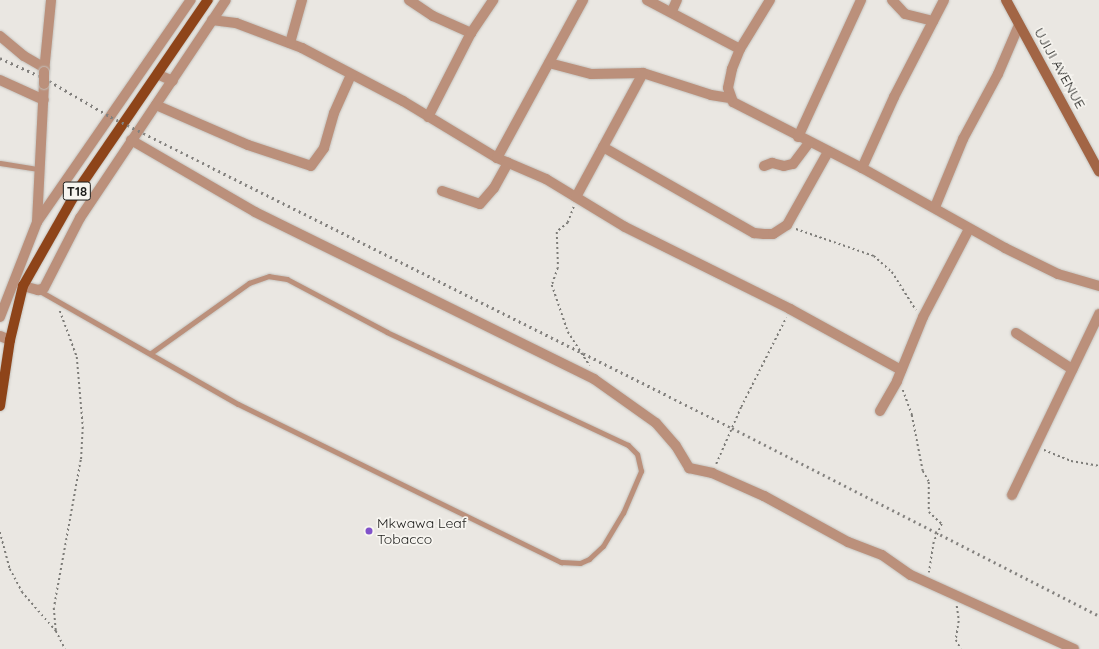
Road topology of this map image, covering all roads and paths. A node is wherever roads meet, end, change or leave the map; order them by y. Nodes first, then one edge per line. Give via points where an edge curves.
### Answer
1 (51, 0) edge
2 (191, 0) edge
3 (208, 0) edge
4 (226, 0) edge
5 (302, 0) edge
6 (409, 0) edge
7 (493, 0) edge
8 (583, 0) edge
9 (647, 0) edge
10 (677, 0) edge
11 (770, 0) edge
12 (861, 0) edge
13 (892, 0) edge
14 (944, 0) edge
15 (1006, 0) edge
16 (672, 11) junction
17 (212, 20) junction
18 (933, 21) junction
19 (1019, 25) junction
20 (471, 33) junction
21 (0, 36) edge
22 (290, 42) junction
23 (740, 49) junction
24 (549, 63) junction
25 (45, 70) junction
26 (643, 73) junction
27 (159, 75) junction
28 (351, 75) junction
29 (0, 80) edge
30 (173, 81) junction
31 (730, 98) junction
32 (44, 100) junction
33 (156, 105) junction
34 (428, 117) junction
35 (798, 138) junction
36 (131, 140) junction
37 (809, 143) junction
38 (603, 147) junction
39 (828, 152) junction
40 (497, 158) junction
41 (0, 163) edge
42 (508, 163) junction
43 (764, 166) dead end
44 (862, 168) junction
45 (39, 169) junction
46 (1099, 171) edge
47 (442, 191) dead end
48 (576, 197) junction
49 (934, 208) junction
50 (37, 222) junction
51 (787, 225) junction
52 (970, 229) junction
53 (23, 286) junction
54 (1099, 286) edge
55 (38, 290) junction
56 (54, 300) junction
57 (790, 309) junction
58 (1099, 314) edge
59 (0, 317) edge
60 (923, 317) junction
61 (1016, 333) dead end
62 (0, 336) edge
63 (10, 340) junction
64 (151, 353) junction
65 (1072, 368) junction
66 (901, 370) junction
67 (594, 379) junction
68 (897, 381) junction
69 (0, 406) edge
70 (880, 411) dead end
71 (1036, 444) junction
72 (1099, 466) edge
73 (712, 473) junction
74 (1012, 495) dead end
75 (0, 532) edge
76 (927, 583) junction
77 (951, 593) junction
78 (56, 631) junction
79 (65, 649) edge
80 (961, 649) edge
81 (1074, 649) edge

1 - 25 street
2 - 50 street
3 - 27 main road, T18
4 - 17 street
5 - 22 street
6 - 20 street via 433,16
7 - 20 street
8 - 24 street
9 - 16 street
10 - 16 street
11 - 23 street
12 - 35 street
13 - 18 street via 905,14
14 - 18 street
15 - 19 main road, UJIJI AVENUE
16 - 23 street
17 - 22 street via 236,23
17 - 30 street
18 - 44 street via 894,97
19 - 46 main road, UJIJI AVENUE
19 - 49 street via 998,74 963,139
20 - 34 street
21 - 25 street
22 - 28 street
23 - 31 street via 728,88
24 - 26 street via 591,74
24 - 40 street
25 - 32 street, bridge
26 - 31 street via 711,95
26 - 38 street
27 - 30 street
27 - 53 main road, T18 via 77,191
28 - 33 street via 334,113 324,148 311,166 221,134
28 - 34 street via 378,87
29 - 32 street
30 - 33 street
31 - 35 street via 737,105
32 - 45 street
33 - 36 street
34 - 40 street
35 - 37 street
36 - 55 street via 80,218 44,288
36 - 67 street via 255,212
37 - 39 street
37 - 43 street via 793,164 784,166 772,163
38 - 48 street
38 - 51 street via 754,233 773,234
39 - 44 street
39 - 51 street
40 - 42 street
41 - 45 lane
42 - 47 street via 494,188 480,204
42 - 48 street via 546,179
44 - 49 street
45 - 50 street
48 - 57 street via 646,238
48 - 67 path via 568,223 557,232 558,268 552,285 565,325 590,366
49 - 52 street
50 - 59 street
51 - 60 path via 874,256 892,272
52 - 54 street via 1058,274
52 - 60 street
53 - 55 street
53 - 63 main road, T18
55 - 56 lane
56 - 64 lane
56 - 78 path via 65,318 77,357 83,427 81,460 56,589
57 - 66 street
57 - 73 path via 741,407
58 - 65 street
60 - 66 street
61 - 65 street
62 - 63 street
63 - 69 main road, T18
64 - 64 lane via 218,393 287,429 562,562 580,563 589,559 603,546 623,513 641,471 637,454 628,445 401,339 287,278 269,276 249,283
65 - 71 street
66 - 68 street
67 - 73 street via 656,423 676,446 689,468
68 - 70 street
68 - 76 path via 908,402 920,461 929,482 929,512 942,524 934,542
71 - 72 path via 1071,461
71 - 74 street
73 - 76 street via 764,496 848,542 882,555
75 - 78 path via 10,569 22,592
76 - 77 street
77 - 80 path via 958,610 956,640
77 - 81 street
78 - 79 path

